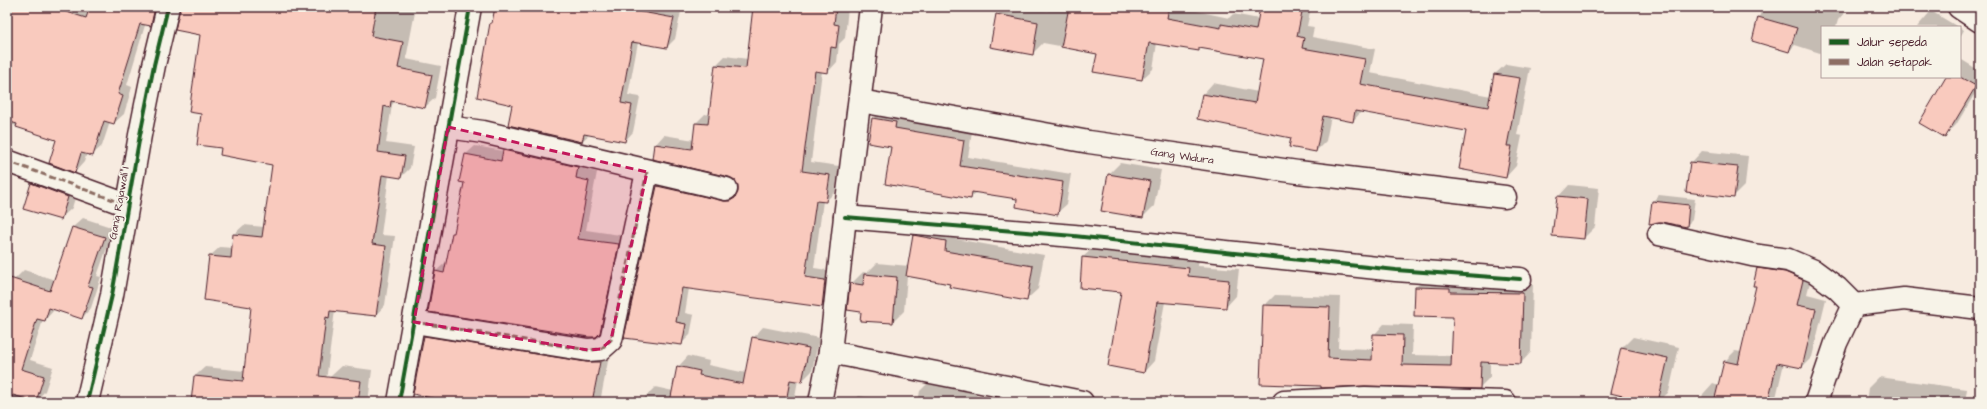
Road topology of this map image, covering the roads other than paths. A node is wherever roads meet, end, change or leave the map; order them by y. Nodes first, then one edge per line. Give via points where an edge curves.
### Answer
1 (168, 7) edge
2 (470, 7) edge
3 (871, 7) edge
4 (1959, 7) edge
5 (1980, 21) edge
6 (860, 101) junction
7 (448, 127) junction
8 (7, 161) edge
9 (648, 172) junction
10 (726, 189) dead end
11 (1505, 197) dead end
12 (127, 205) junction
13 (845, 217) junction
14 (1659, 234) dead end
15 (1520, 279) dead end
16 (1854, 305) junction
17 (1980, 308) edge
18 (414, 322) junction
19 (830, 352) junction
20 (87, 402) edge
21 (400, 402) edge
22 (820, 402) edge
23 (1082, 402) edge
24 (1284, 402) edge
25 (1505, 402) edge
26 (1816, 402) edge

1 - 12 street, Gang Rajawali I
2 - 7 street
3 - 6 street
4 - 5 street
6 - 11 street, Gang Widura via 1097,143 1298,172
6 - 13 street
7 - 9 street via 483,132
7 - 18 street
8 - 12 street
9 - 10 street
9 - 18 street via 611,340 601,349 588,350
12 - 20 street, Gang Rajawali I via 112,295
13 - 15 street via 1074,236 1396,270
13 - 19 street
14 - 16 street via 1752,255 1788,260 1814,271
16 - 17 street via 1904,299
16 - 26 street via 1836,343
18 - 21 street
19 - 22 street
19 - 23 street
24 - 25 street via 1365,398

